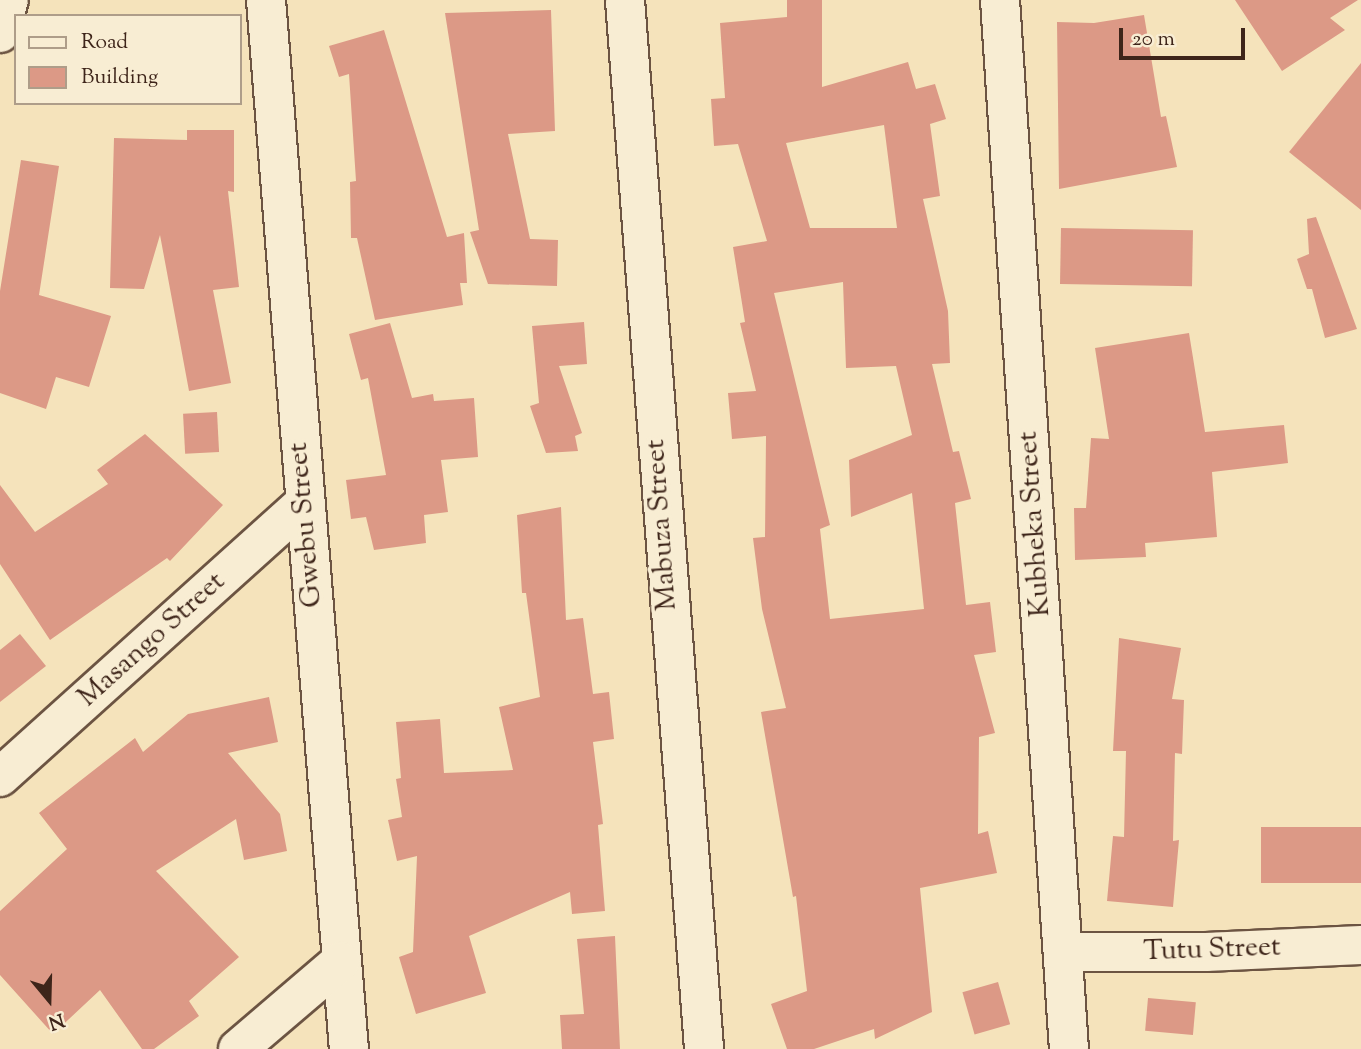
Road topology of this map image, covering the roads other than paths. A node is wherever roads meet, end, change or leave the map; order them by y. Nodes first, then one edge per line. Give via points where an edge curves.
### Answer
1 (9, 0) edge
2 (266, 0) edge
3 (625, 0) edge
4 (1000, 0) edge
5 (0, 33) edge
6 (304, 503) junction
7 (0, 777) edge
8 (1361, 946) edge
9 (1063, 952) junction
10 (341, 961) junction
11 (238, 1049) edge
12 (349, 1049) edge
13 (704, 1049) edge
14 (1069, 1049) edge

1 - 5 street
2 - 6 street, Gwebu Street
3 - 13 street, Mabuza Street
4 - 9 street, Kubheka Street
6 - 7 street, Masango Street
6 - 10 street, Gwebu Street
8 - 9 street, Tutu Street
9 - 14 street, Kubheka Street
10 - 11 street
10 - 12 street, Gwebu Street

